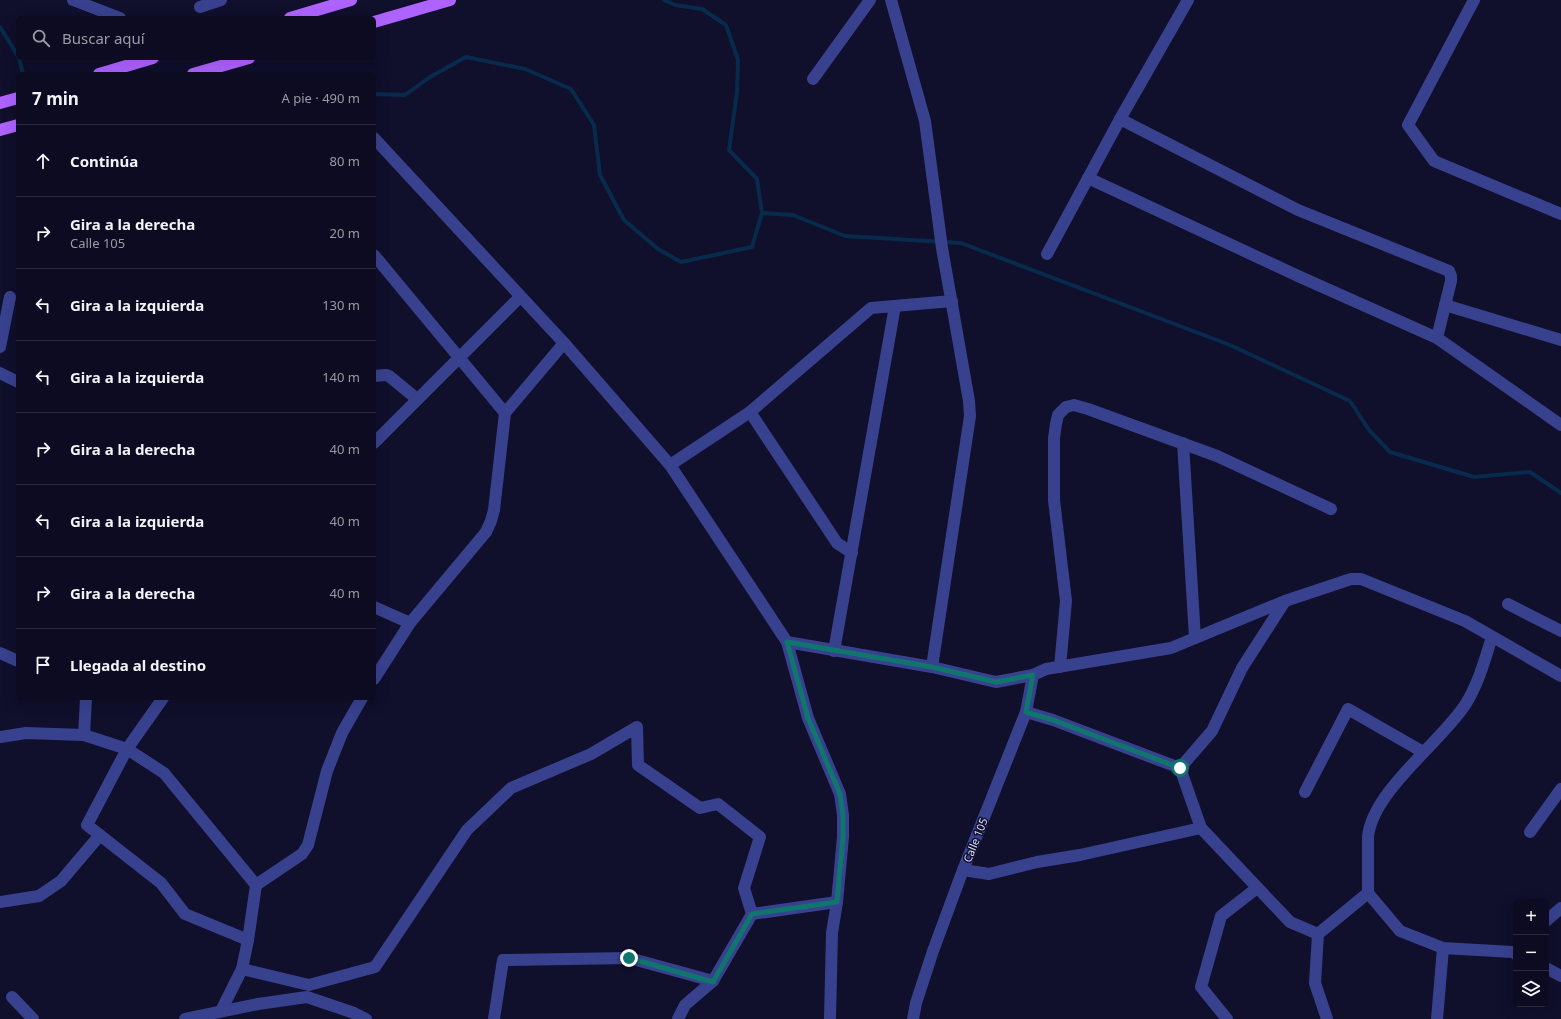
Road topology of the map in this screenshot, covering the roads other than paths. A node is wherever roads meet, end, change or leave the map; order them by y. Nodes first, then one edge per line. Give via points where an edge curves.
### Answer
1 (74, 0) edge
2 (221, 0) edge
3 (351, 0) edge
4 (450, 0) edge
5 (870, 0) edge
6 (891, 0) edge
7 (1188, 0) edge
8 (1474, 0) edge
9 (198, 3) edge
10 (115, 16) edge
11 (205, 16) edge
12 (297, 16) edge
13 (376, 21) edge
14 (146, 60) edge
15 (242, 60) edge
16 (106, 72) edge
17 (200, 72) edge
18 (813, 79) dead end
19 (16, 99) edge
20 (0, 103) edge
21 (1120, 119) junction
22 (16, 126) edge
23 (0, 130) edge
24 (376, 140) edge
25 (1088, 178) junction
26 (1561, 214) edge
27 (1047, 254) dead end
28 (376, 259) edge
29 (10, 298) dead end
30 (520, 298) junction
31 (952, 301) junction
32 (1445, 305) junction
33 (895, 306) junction
34 (1436, 338) junction
35 (1561, 340) edge
36 (564, 343) junction
37 (0, 347) edge
38 (460, 359) junction
39 (0, 373) edge
40 (376, 376) edge
41 (16, 381) edge
42 (417, 399) junction
43 (750, 412) junction
44 (504, 413) junction
45 (1561, 425) edge
46 (376, 441) edge
47 (1183, 443) junction
48 (670, 465) junction
49 (1332, 509) dead end
50 (852, 553) junction
51 (1285, 601) junction
52 (1508, 604) dead end
53 (376, 608) edge
54 (410, 623) junction
55 (1561, 631) edge
56 (1492, 637) junction
57 (1195, 638) junction
58 (787, 642) junction
59 (834, 651) junction
60 (0, 653) edge
61 (16, 660) edge
62 (932, 667) junction
63 (1060, 667) junction
64 (1033, 675) junction
65 (376, 676) edge
66 (1561, 676) edge
67 (86, 700) edge
68 (162, 700) edge
69 (361, 700) edge
70 (1026, 712) junction
71 (84, 735) junction
72 (0, 737) edge
73 (127, 749) junction
74 (1423, 752) junction
75 (1180, 768) junction
76 (1561, 790) edge
77 (1305, 792) dead end
78 (1201, 828) junction
79 (1530, 832) dead end
80 (100, 835) junction
81 (963, 870) junction
82 (256, 885) junction
83 (1257, 888) junction
84 (1368, 893) junction
85 (0, 902) edge
86 (837, 902) junction
87 (1561, 908) edge
88 (752, 914) junction
89 (1549, 918) edge
90 (1318, 934) junction
91 (248, 940) junction
92 (1443, 948) junction
93 (1513, 951) edge
94 (242, 969) junction
95 (1549, 970) edge
96 (1561, 976) edge
97 (713, 982) junction
98 (308, 991) junction
99 (12, 997) dead end
100 (221, 1011) junction
101 (33, 1019) edge
102 (185, 1019) edge
103 (366, 1019) edge
104 (494, 1019) edge
105 (678, 1019) edge
106 (830, 1019) edge
107 (913, 1019) edge
108 (1227, 1019) edge
109 (1327, 1019) edge
110 (1437, 1019) edge

1 - 10 street
2 - 9 street
3 - 12 main road
4 - 13 main road
5 - 18 street
6 - 31 street via 925,121 942,248
7 - 21 street
8 - 26 street via 1408,125 1434,161
9 - 11 street
14 - 16 main road
15 - 17 main road
19 - 20 main road
21 - 25 street
21 - 32 street via 1298,210 1449,271 1452,276
22 - 23 main road
24 - 30 street
25 - 27 street
25 - 34 street
28 - 38 street
29 - 37 street
30 - 36 street
30 - 38 street
31 - 33 street
31 - 62 street via 970,416
32 - 34 street
32 - 35 street
33 - 43 street via 871,308
33 - 50 street
34 - 45 street
36 - 44 street
36 - 48 street
38 - 42 street
38 - 44 street
39 - 41 street
40 - 42 street via 386,374
42 - 46 street
43 - 48 street
43 - 50 street via 837,543
44 - 54 street via 491,521 486,532
47 - 49 street
47 - 57 street
47 - 63 street via 1078,406 1066,407 1058,414 1054,438 1054,500 1066,601
48 - 58 street
50 - 59 street
51 - 56 street via 1344,580 1361,579 1465,621
51 - 57 street
51 - 75 street via 1242,668 1212,731
52 - 55 street
53 - 54 street
54 - 65 street
56 - 66 street
56 - 74 street via 1478,680 1465,705
57 - 63 street via 1171,648
58 - 59 street
58 - 86 street via 808,718 840,794 843,837
59 - 62 street
60 - 61 street
62 - 64 street via 996,682
63 - 64 street
64 - 70 street, Calle 105
67 - 71 street
68 - 73 street
69 - 82 street via 342,733 327,771 308,845 302,854
70 - 75 street
70 - 81 street, Calle 105
71 - 72 street via 26,733
71 - 73 street
73 - 80 street via 88,825
73 - 82 street via 164,773
74 - 77 street via 1348,709
74 - 84 street via 1379,806 1369,828
75 - 78 street
76 - 79 street
78 - 81 street via 989,874
78 - 83 street
80 - 85 street via 61,881 39,896
80 - 91 street via 161,883 185,914
81 - 107 street, Calle 105 via 931,958
82 - 91 street
83 - 90 street via 1290,922
83 - 108 street via 1221,916 1201,987
84 - 90 street
84 - 92 street via 1400,931
86 - 88 street
86 - 106 street via 832,933
87 - 89 street
88 - 97 street
88 - 98 street via 744,888 760,837 718,804 700,808 638,765 637,727 591,754 511,788 467,830 375,967
90 - 109 street via 1315,983
91 - 94 street
92 - 93 street
92 - 110 street
94 - 98 street
94 - 100 street
95 - 96 street
97 - 104 street via 629,958 503,960
97 - 105 street via 685,1005
98 - 100 street
98 - 103 street
99 - 101 street
100 - 102 street

